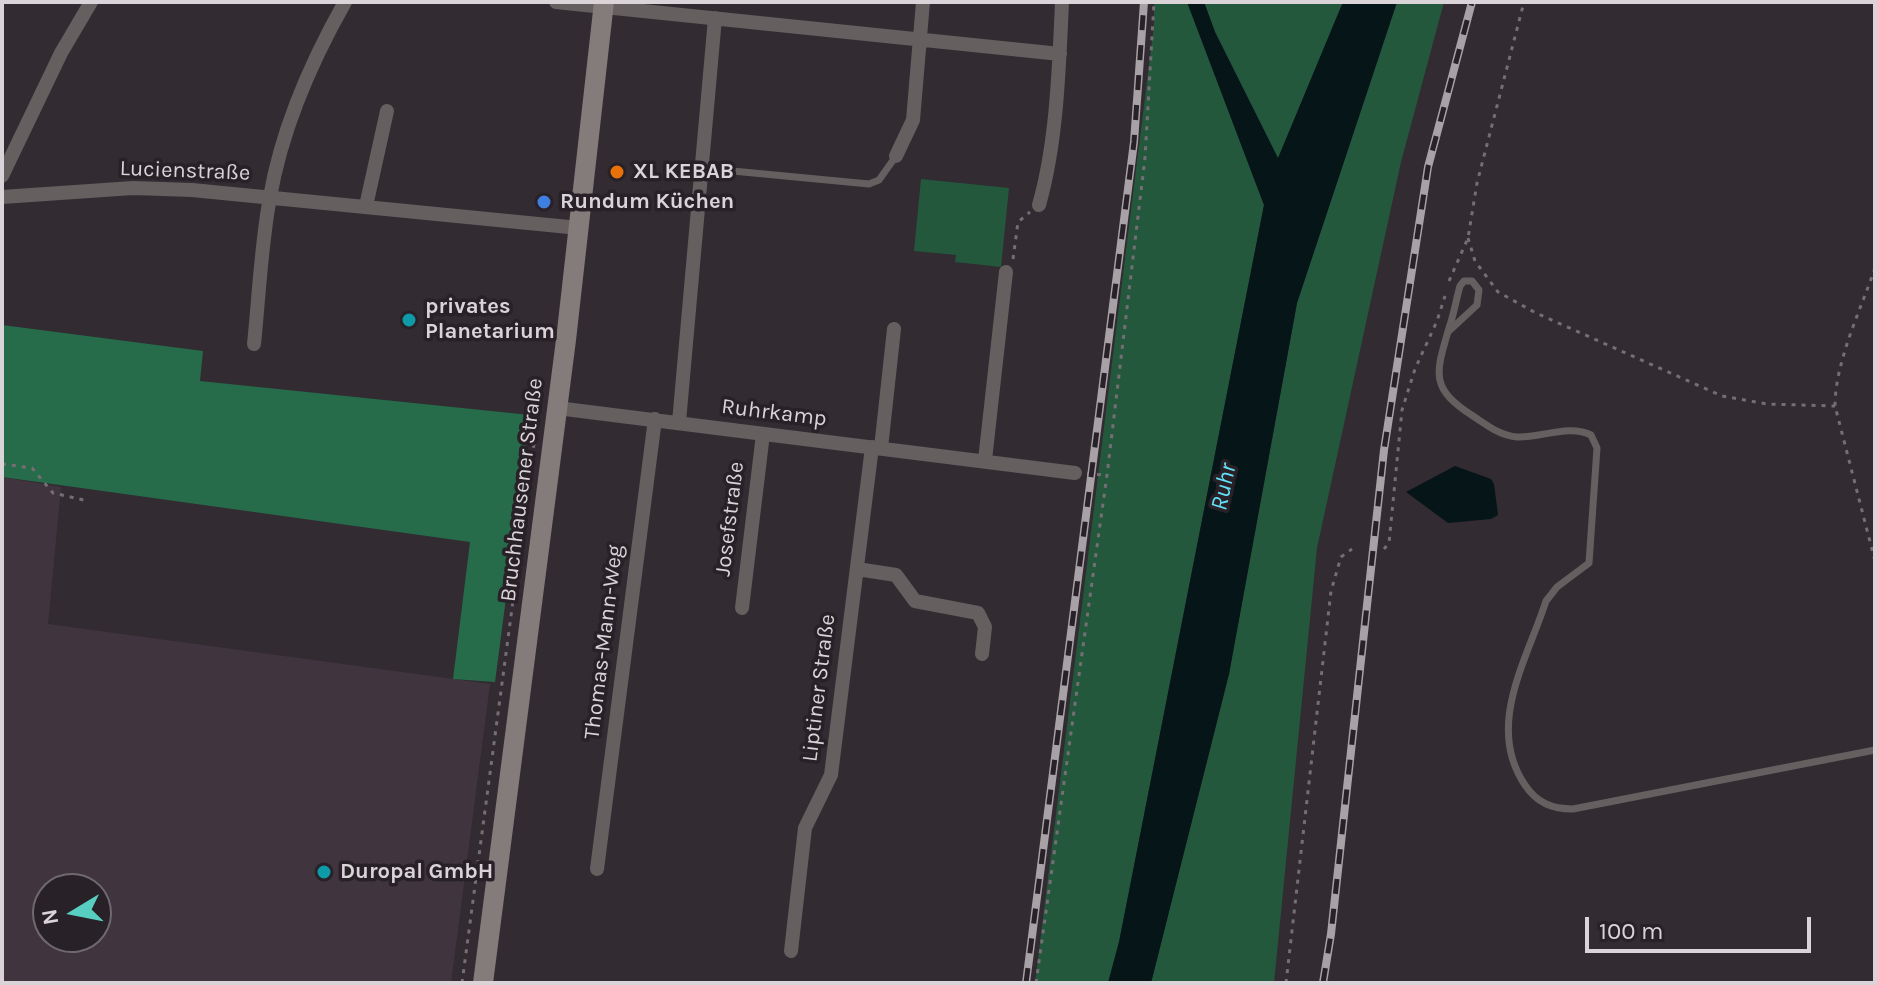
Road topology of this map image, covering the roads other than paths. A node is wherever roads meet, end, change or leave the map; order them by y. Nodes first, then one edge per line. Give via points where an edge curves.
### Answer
1 (91, 2) edge
2 (345, 2) edge
3 (556, 2) edge
4 (923, 2) edge
5 (1062, 2) edge
6 (603, 4) edge
7 (715, 18) junction
8 (920, 39) junction
9 (1060, 54) junction
10 (387, 111) dead end
11 (896, 156) joint
12 (701, 168) junction
13 (2, 176) edge
14 (270, 196) junction
15 (2, 197) edge
16 (1039, 205) road end
17 (366, 206) junction
18 (579, 228) junction
19 (1006, 272) road end
20 (894, 329) dead end
21 (1449, 331) junction
22 (254, 344) dead end
23 (557, 408) junction
24 (655, 419) junction
25 (679, 422) junction
26 (763, 434) junction
27 (877, 448) junction
28 (985, 460) junction
29 (1075, 473) dead end
30 (857, 569) junction
31 (742, 608) dead end
32 (982, 654) dead end
33 (1875, 750) edge
34 (597, 869) dead end
35 (791, 951) dead end
36 (483, 983) edge

1 - 13 street
2 - 14 street via 299,96
3 - 6 street
4 - 8 street
5 - 9 street
6 - 7 street
6 - 18 street, Bruchhausener Straße
7 - 8 street
7 - 12 street
8 - 9 street
8 - 11 street via 913,120
9 - 16 street via 1047,177
10 - 17 street
11 - 12 lane via 872,184
12 - 25 street
14 - 15 street, Lucienstraße via 133,188
14 - 17 street, Lucienstraße
14 - 22 street
17 - 18 street, Lucienstraße
18 - 23 street, Bruchhausener Straße
19 - 28 street
20 - 27 street, Liptiner Straße
21 - 21 lane via 1477,305 1479,290 1472,281 1460,286
21 - 33 lane via 1438,375 1452,401 1508,436 1576,431 1591,435 1597,448 1589,563 1546,601 1508,714 1509,748 1519,777 1537,799 1553,808 1573,809
23 - 24 street, Ruhrkamp
23 - 36 street, Bruchhausener Straße
24 - 25 street, Ruhrkamp
24 - 34 street, Thomas-Mann-Weg
25 - 26 street, Ruhrkamp
26 - 27 street, Ruhrkamp
26 - 31 street, Josefstraße
27 - 28 street, Ruhrkamp
27 - 30 street, Liptiner Straße
28 - 29 street, Ruhrkamp
30 - 32 street via 896,575 919,602 978,613 985,627
30 - 35 street, Liptiner Straße via 831,775 805,828

